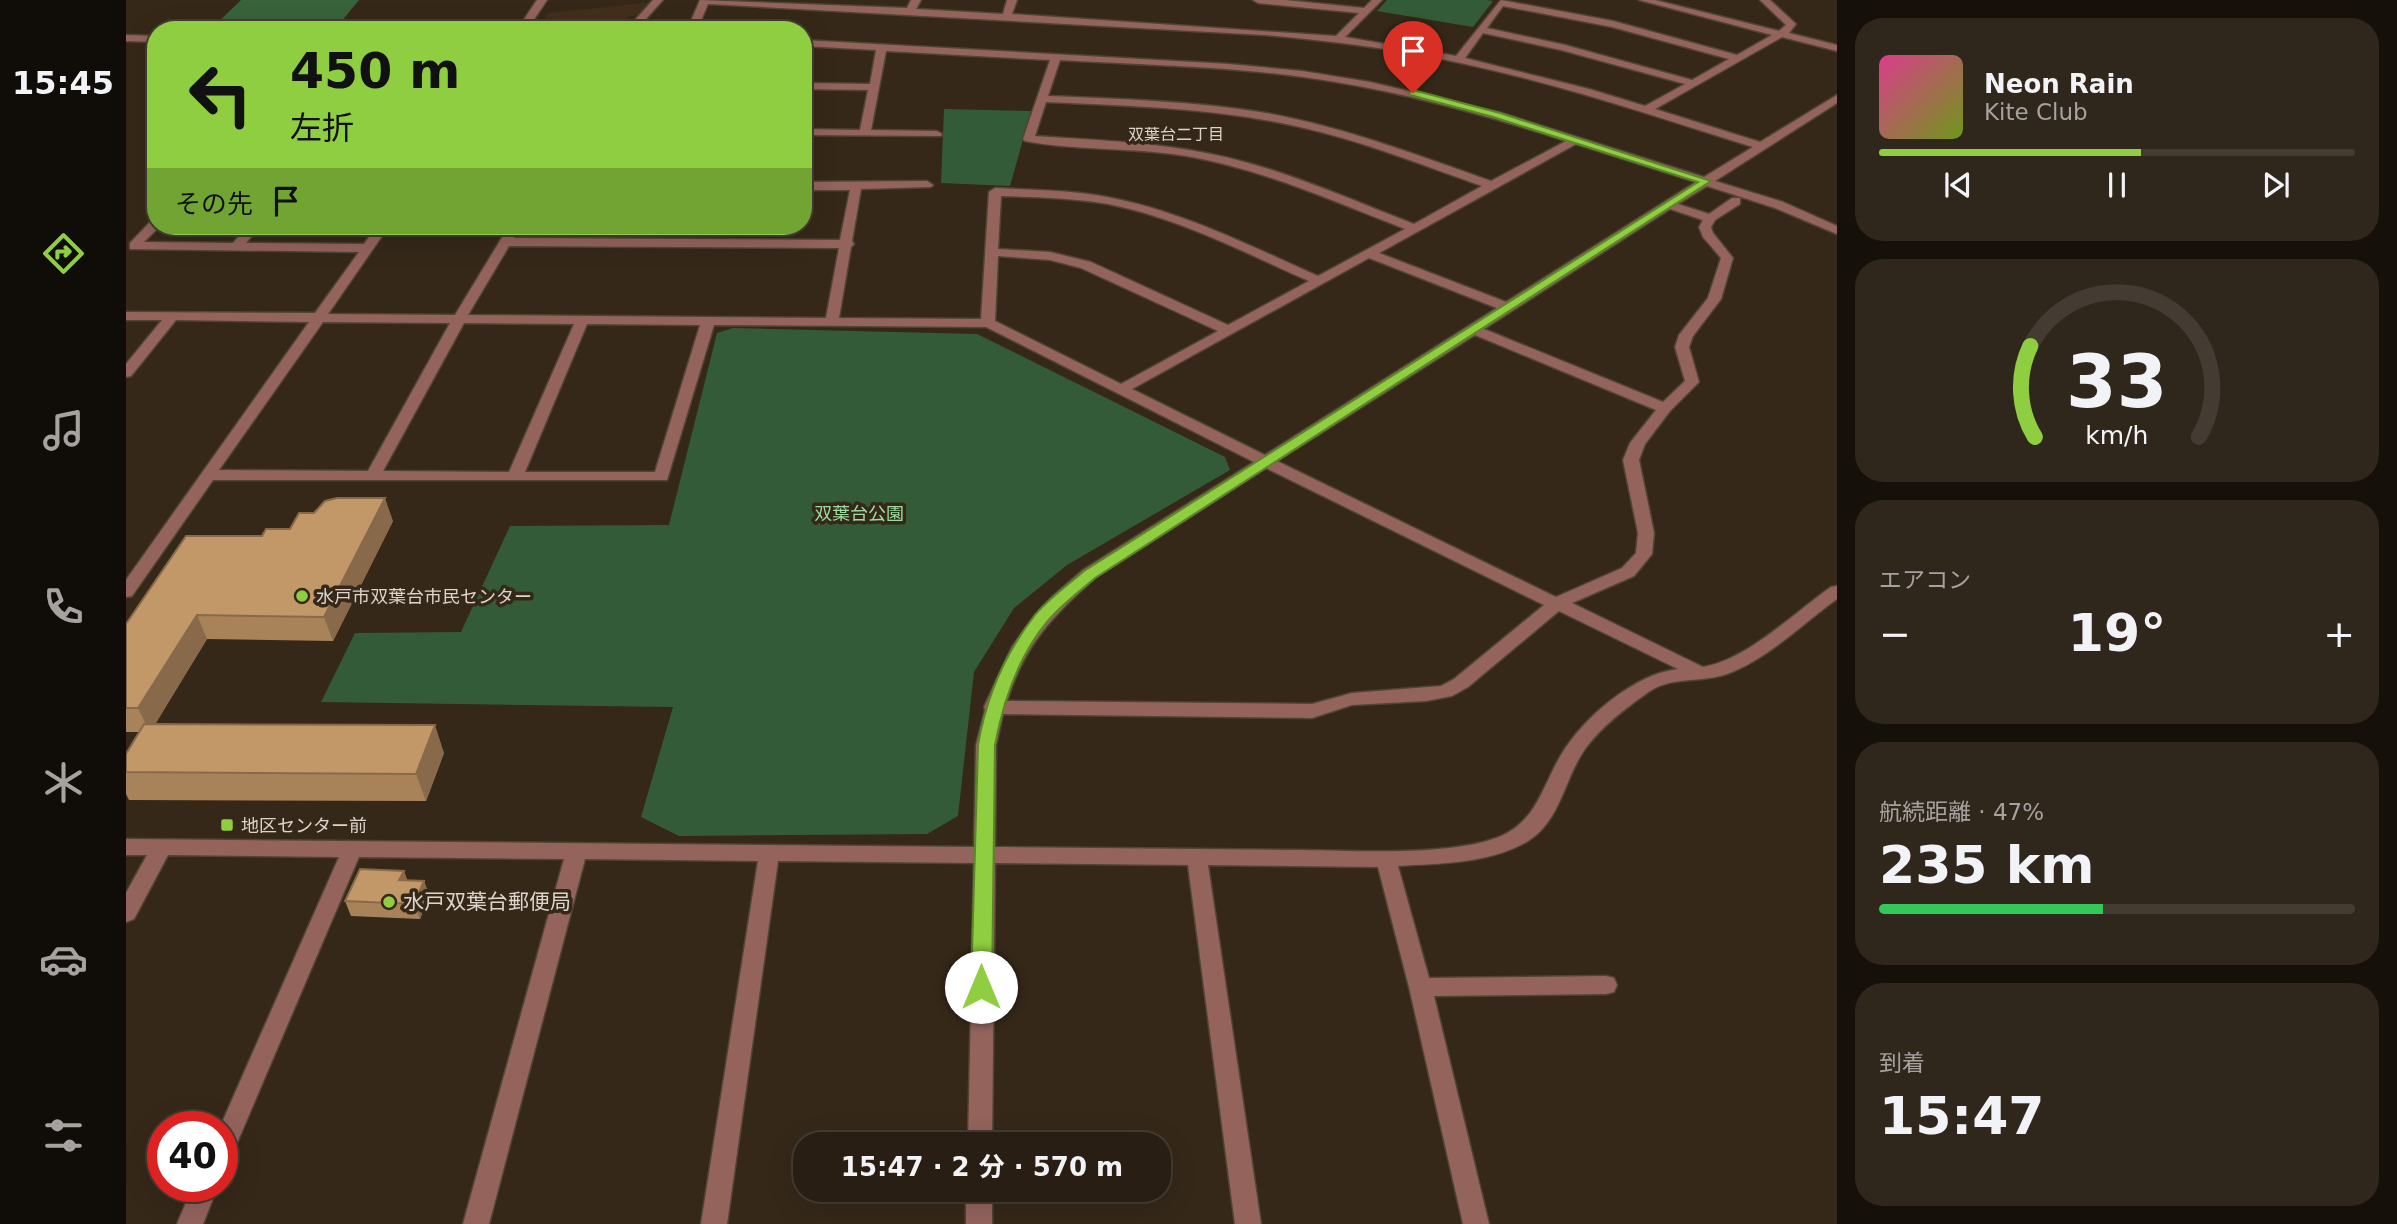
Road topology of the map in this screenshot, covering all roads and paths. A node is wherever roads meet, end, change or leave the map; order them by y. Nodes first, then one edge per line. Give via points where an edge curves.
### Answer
1 (542, 0) edge
2 (658, 0) edge
3 (705, 0) edge
4 (916, 0) edge
5 (1012, 0) edge
6 (1258, 0) edge
7 (1377, 0) edge
8 (1644, 0) edge
9 (1765, 0) edge
10 (1498, 1) edge
11 (909, 11) junction
12 (1367, 11) junction
13 (1006, 17) junction
14 (528, 21) edge
15 (637, 21) edge
16 (696, 21) edge
17 (1481, 30) junction
18 (1782, 34) junction
19 (126, 38) edge
20 (147, 39) edge
21 (1338, 39) junction
22 (812, 43) edge
23 (882, 47) junction
24 (1837, 48) edge
25 (1056, 57) junction
26 (1738, 58) junction
27 (1461, 60) junction
28 (1693, 83) junction
29 (812, 86) edge
30 (875, 86) junction
31 (1837, 98) edge
32 (1044, 99) junction
33 (1646, 110) junction
34 (812, 132) edge
35 (865, 133) junction
36 (937, 134) dead end
37 (1575, 140) junction
38 (1762, 146) junction
39 (1706, 181) junction
40 (927, 185) dead end
41 (1490, 185) junction
42 (812, 186) edge
43 (856, 186) junction
44 (1735, 201) dead end
45 (1668, 205) junction
46 (1710, 218) junction
47 (1414, 228) junction
48 (1837, 230) edge
49 (147, 232) edge
50 (246, 235) edge
51 (377, 235) edge
52 (510, 235) edge
53 (506, 242) junction
54 (848, 244) junction
55 (236, 247) junction
56 (368, 248) junction
57 (993, 252) junction
58 (1370, 254) junction
59 (1317, 280) junction
60 (1506, 307) junction
61 (126, 316) edge
62 (172, 317) junction
63 (320, 317) junction
64 (460, 317) junction
65 (583, 318) junction
66 (709, 319) junction
67 (832, 321) junction
68 (989, 323) junction
69 (1473, 329) junction
70 (1228, 330) junction
71 (126, 373) edge
72 (1120, 390) junction
73 (1665, 408) junction
74 (1266, 461) junction
75 (209, 475) junction
76 (373, 476) junction
77 (515, 476) junction
78 (1837, 591) edge
79 (126, 592) edge
80 (1557, 603) junction
81 (1700, 673) junction
82 (993, 707) junction
83 (126, 847) edge
84 (162, 847) junction
85 (352, 850) junction
86 (577, 851) junction
87 (769, 854) junction
88 (982, 855) junction
89 (1197, 858) junction
90 (1386, 859) junction
91 (126, 913) edge
92 (1606, 985) dead end
93 (1420, 987) junction
94 (238, 1113) edge
95 (980, 1132) edge
96 (199, 1202) edge
97 (979, 1202) edge
98 (190, 1224) edge
99 (476, 1224) edge
100 (714, 1224) edge
101 (979, 1224) edge
102 (1248, 1224) edge
103 (1476, 1224) edge

1 - 14 street
2 - 15 street
3 - 11 street
3 - 16 street
4 - 11 street
5 - 13 street
6 - 12 street
7 - 12 street
8 - 18 street
9 - 18 street via 1791,23
10 - 17 street
10 - 26 street via 1613,24
11 - 13 street
12 - 21 street
13 - 21 street
17 - 27 street
17 - 28 street via 1584,52
18 - 24 street
18 - 26 street
19 - 20 street
21 - 27 street
22 - 23 street
23 - 25 street
23 - 30 street
25 - 32 street
25 - 37 street via 1228,67 1340,80 1462,105
26 - 28 street
27 - 33 street
28 - 33 street
29 - 30 street
30 - 35 street
31 - 38 street
32 - 41 street via 1195,108 1298,123
32 - 47 street via 1029,139 1185,152 1223,160
33 - 38 street
34 - 35 street
35 - 36 street
37 - 39 street
37 - 41 street
38 - 39 street
39 - 45 street
39 - 48 street
40 - 43 street
41 - 47 street
42 - 43 street
43 - 54 street
44 - 46 street
45 - 46 street
45 - 60 street
46 - 73 street via 1707,234 1727,258 1714,299 1682,347 1692,382
47 - 58 street
49 - 55 street via 134,246
50 - 55 street
51 - 56 street
52 - 53 street
53 - 54 street
53 - 64 street
54 - 67 street
55 - 56 street
56 - 63 street
57 - 59 street via 995,192 1051,194 1122,203 1176,218
57 - 68 street
57 - 70 street via 1050,256 1086,265
58 - 59 street
58 - 60 street
59 - 70 street
60 - 69 street
61 - 62 street
62 - 63 street
62 - 71 street
63 - 64 street
63 - 75 street
64 - 65 street
64 - 76 street
65 - 66 street
65 - 77 street
66 - 67 street
66 - 77 street via 661,477
67 - 68 street
68 - 72 street
69 - 73 street
69 - 74 street
70 - 72 street
72 - 74 street
73 - 80 street via 1631,460 1646,533 1644,554 1628,572
74 - 80 street
74 - 82 street via 1089,574 1041,618
75 - 76 street
75 - 79 street
76 - 77 street
78 - 81 street via 1739,660
80 - 81 street
80 - 82 street via 1445,692 1352,699 1312,711
81 - 90 street via 1647,684 1577,745 1535,825 1508,842 1472,851
82 - 88 street via 986,745
83 - 84 street
84 - 85 street
84 - 91 street
85 - 86 street
85 - 94 street
86 - 87 street
86 - 99 street
87 - 88 street
87 - 100 street
88 - 89 street
88 - 95 street
89 - 90 street
89 - 102 street
90 - 93 street
92 - 93 street
93 - 103 street
96 - 98 street
97 - 101 street

